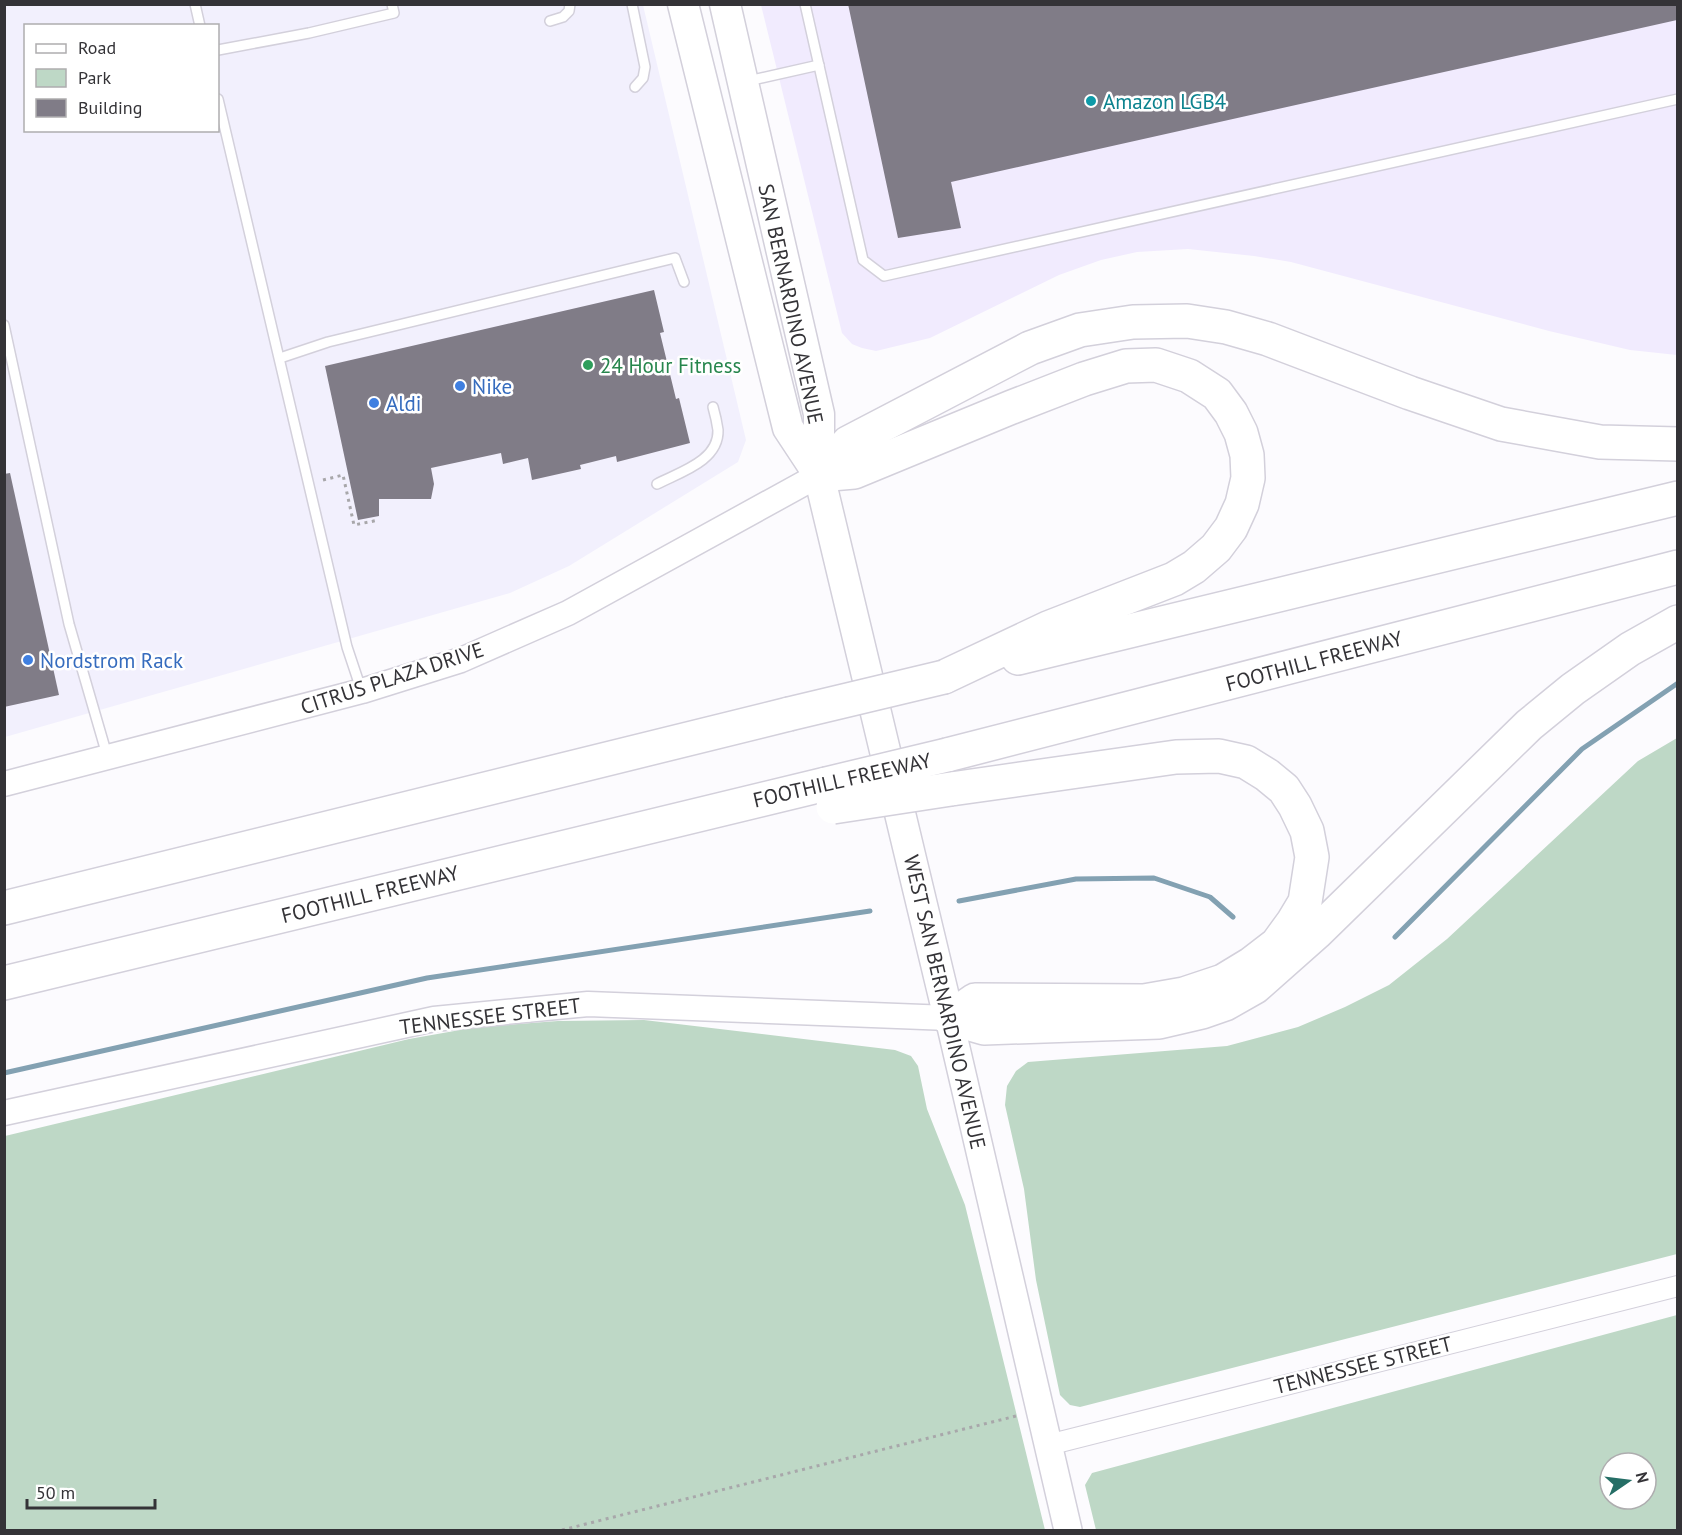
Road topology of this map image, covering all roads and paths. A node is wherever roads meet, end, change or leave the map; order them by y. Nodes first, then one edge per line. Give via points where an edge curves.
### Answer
1 (195, 4) edge
2 (392, 4) edge
3 (570, 4) edge
4 (632, 4) edge
5 (683, 4) edge
6 (725, 4) edge
7 (805, 4) edge
8 (550, 21) dead end
9 (200, 24) edge
10 (219, 50) edge
11 (819, 65) junction
12 (743, 83) junction
13 (635, 87) dead end
14 (1677, 99) edge
15 (219, 103) edge
16 (684, 282) dead end
17 (4, 325) edge
18 (280, 358) junction
19 (713, 407) dead end
20 (1677, 444) edge
21 (819, 475) junction
22 (323, 480) dead end
23 (657, 484) dead end
24 (1677, 498) edge
25 (379, 520) dead end
26 (1677, 567) edge
27 (1677, 622) edge
28 (944, 676) junction
29 (362, 691) junction
30 (107, 758) junction
31 (4, 784) edge
32 (829, 796) junction
33 (4, 908) edge
34 (4, 983) edge
35 (949, 1018) junction
36 (4, 1113) edge
37 (1677, 1286) edge
38 (1040, 1410) junction
39 (1048, 1445) junction
40 (562, 1530) edge
41 (1068, 1530) edge

1 - 9 lane
2 - 10 lane via 394,13
3 - 8 lane via 570,11 563,17
4 - 13 lane via 645,67 643,78
5 - 21 main road, SAN BERNARDINO AVENUE via 788,428
6 - 12 main road, SAN BERNARDINO AVENUE
7 - 11 lane
11 - 12 lane
11 - 14 lane via 863,260 884,276
12 - 21 main road, SAN BERNARDINO AVENUE via 819,414
15 - 18 lane
16 - 18 lane via 675,258 328,342
17 - 30 lane via 69,624
18 - 29 lane via 347,647
19 - 23 lane via 718,431 714,448 701,462
20 - 21 highway via 1600,442 1501,424 1226,327 1187,321 1133,322 1080,330 1030,348 848,443
21 - 28 highway via 854,472 1033,399 1126,366 1156,365 1189,376 1217,394 1231,413 1247,455 1248,478 1242,504 1216,548 1174,579 1048,628
21 - 29 street, CITRUS PLAZA DRIVE via 568,613 461,660
21 - 35 main road, WEST SAN BERNARDINO AVENUE
22 - 25 path via 343,475 354,525
24 - 28 highway
26 - 32 highway, FOOTHILL FREEWAY, bridge via 947,755
27 - 35 highway via 1573,688 1316,933 1255,987 1225,1004 1160,1022 984,1028
28 - 33 highway, bridge
29 - 30 street, CITRUS PLAZA DRIVE
30 - 31 street, CITRUS PLAZA DRIVE
32 - 34 highway, FOOTHILL FREEWAY via 749,803
32 - 35 highway, bridge via 951,789 1176,757 1219,756 1246,762 1267,775 1284,789 1295,806 1307,831 1312,857 1305,902 1277,944 1251,964 1222,981 1184,994 1144,1001 975,1000
35 - 36 street, TENNESSEE STREET via 588,1004 446,1018
35 - 38 main road, WEST SAN BERNARDINO AVENUE
37 - 39 street, TENNESSEE STREET
38 - 39 main road, WEST SAN BERNARDINO AVENUE
38 - 40 path
39 - 41 main road, WEST SAN BERNARDINO AVENUE

